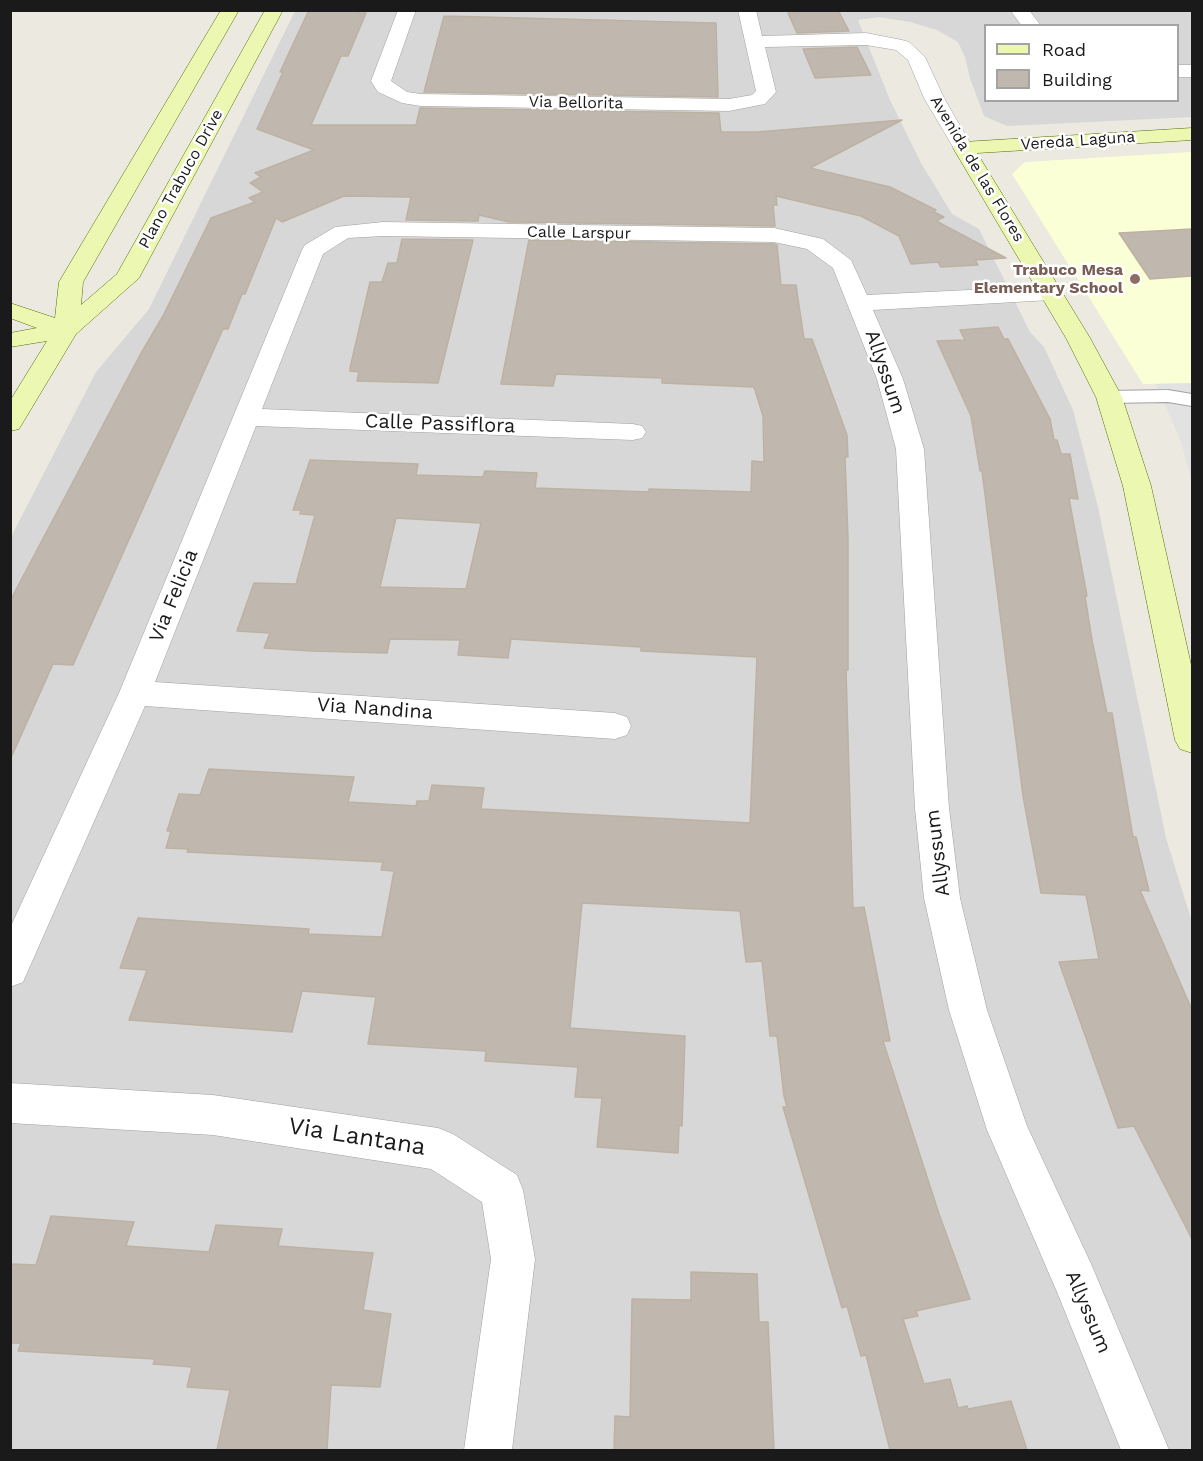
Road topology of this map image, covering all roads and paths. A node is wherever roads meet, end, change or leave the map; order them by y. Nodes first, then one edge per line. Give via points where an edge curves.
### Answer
1 (230, 10) edge
2 (274, 10) edge
3 (407, 10) edge
4 (747, 10) edge
5 (1019, 10) edge
6 (1030, 24) edge
7 (755, 42) junction
8 (1192, 134) edge
9 (963, 148) junction
10 (343, 232) joint
11 (815, 244) joint
12 (1051, 293) junction
13 (861, 303) junction
14 (10, 310) edge
15 (66, 330) junction
16 (10, 340) edge
17 (1109, 397) junction
18 (1192, 400) edge
19 (247, 417) junction
20 (10, 423) edge
21 (633, 432) dead end
22 (135, 693) junction
23 (615, 726) dead end
24 (1192, 740) edge
25 (10, 970) edge
26 (10, 1103) edge
27 (488, 1450) edge
28 (1145, 1450) edge

1 - 15 main road, Plano Trabuco Drive via 71,282
2 - 15 main road, Plano Trabuco Drive via 127,278
3 - 7 street, Via Bellorita via 381,81 393,94 421,100 741,105 758,100 766,92
4 - 7 street
5 - 6 street
7 - 9 street, Avenida de las Flores via 866,39 902,46 916,57
8 - 9 main road, Vereda Laguna
9 - 12 main road, Avenida de las Flores
10 - 11 street, Calle Larspur via 383,229 774,235
10 - 19 street, Via Felicia via 314,250
11 - 13 street, Allyssum via 843,265
12 - 13 street
12 - 17 main road, Avenida de las Flores
13 - 28 street, Allyssum via 890,379 910,449 932,808 942,898 968,1010 1008,1130
14 - 15 main road
15 - 16 main road
15 - 20 main road, Plano Trabuco Drive
17 - 18 lane via 1168,396
17 - 24 main road, Avenida de las Flores via 1137,486
19 - 21 street, Calle Passiflora
19 - 22 street, Via Felicia
22 - 23 street, Via Nandina
22 - 25 street, Via Felicia
26 - 27 street, Via Lantana via 213,1115 438,1149 502,1190 513,1259

